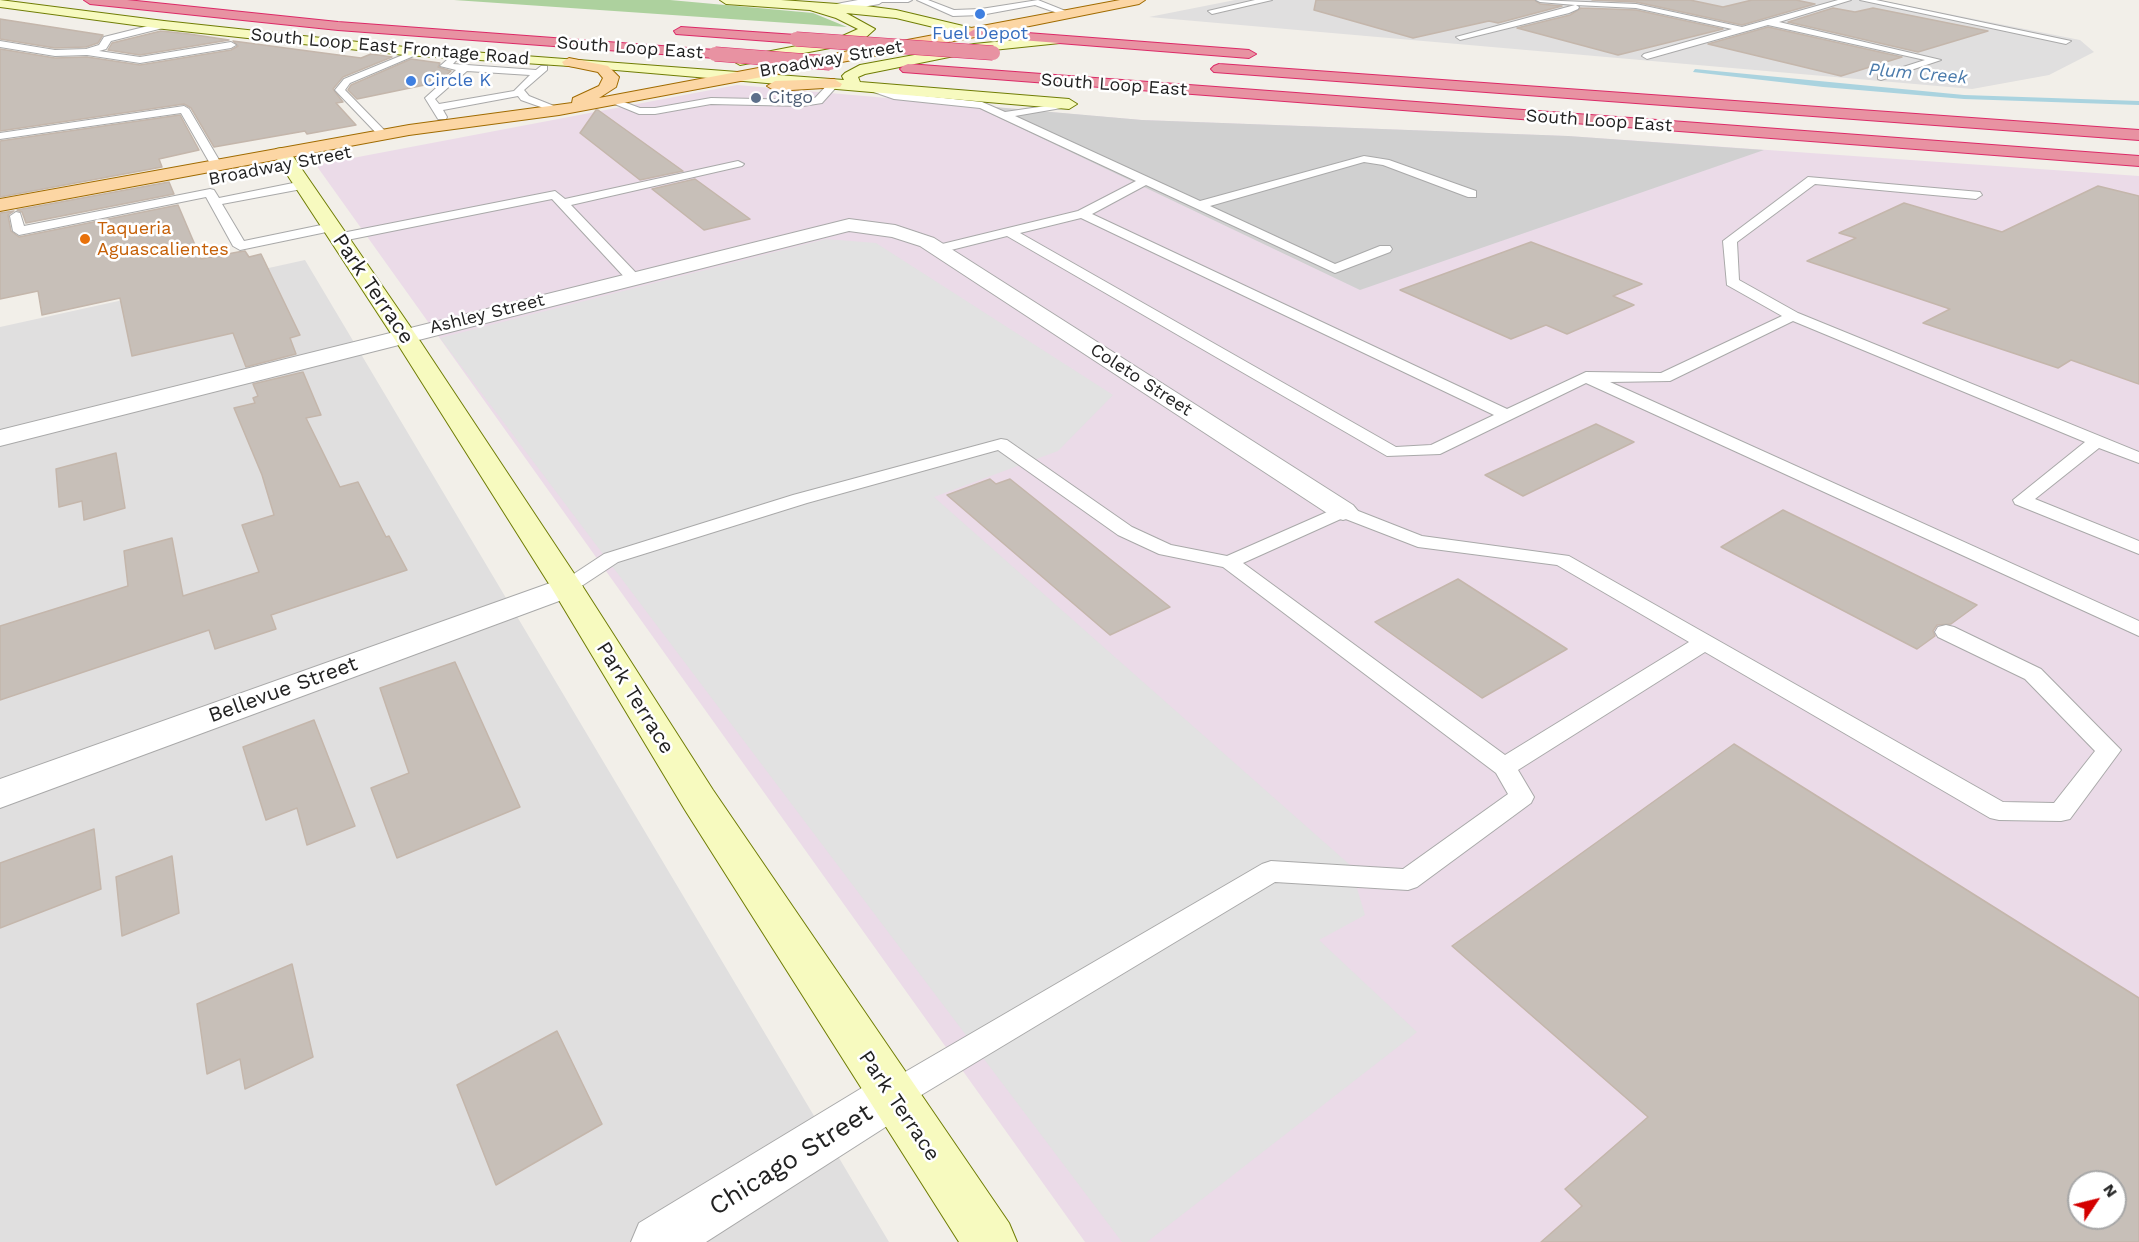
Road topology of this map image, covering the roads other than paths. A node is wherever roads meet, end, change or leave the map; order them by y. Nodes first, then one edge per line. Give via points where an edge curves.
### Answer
1 (90, 0) edge
2 (726, 0) edge
3 (879, 0) edge
4 (908, 0) edge
5 (921, 0) edge
6 (1139, 0) edge
7 (1268, 0) edge
8 (1540, 0) edge
9 (1847, 0) edge
10 (1864, 0) edge
11 (1252, 1) edge
12 (1588, 2) edge
13 (0, 3) edge
14 (814, 7) junction
15 (836, 8) junction
16 (944, 10) junction
17 (1212, 12) dead end
18 (889, 13) junction
19 (1069, 14) junction
20 (1051, 17) junction
21 (920, 20) junction
22 (1028, 22) junction
23 (1768, 22) junction
24 (164, 25) junction
25 (1743, 29) junction
26 (668, 30) dead end
27 (975, 33) junction
28 (1460, 37) dead end
29 (1055, 40) junction
30 (2066, 41) dead end
31 (1096, 43) junction
32 (0, 44) edge
33 (231, 45) dead end
34 (87, 52) junction
35 (418, 52) junction
36 (456, 54) junction
37 (1259, 55) dead end
38 (1647, 56) dead end
39 (1041, 57) dead end
40 (1304, 60) dead end
41 (562, 61) junction
42 (465, 67) junction
43 (639, 68) junction
44 (1208, 69) dead end
45 (538, 73) junction
46 (739, 76) junction
47 (1881, 77) dead end
48 (834, 84) junction
49 (865, 87) junction
50 (520, 93) junction
51 (636, 95) junction
52 (1625, 95) junction
53 (706, 96) junction
54 (610, 100) junction
55 (1069, 104) junction
56 (1089, 106) dead end
57 (437, 108) junction
58 (559, 110) junction
59 (1005, 115) junction
60 (1335, 117) dead end
61 (447, 125) junction
62 (1634, 126) junction
63 (384, 135) junction
64 (2139, 135) edge
65 (0, 136) edge
66 (2139, 161) edge
67 (738, 164) dead end
68 (216, 165) junction
69 (291, 167) junction
70 (1145, 182) junction
71 (1472, 194) dead end
72 (1976, 195) dead end
73 (215, 202) junction
74 (562, 203) junction
75 (0, 205) edge
76 (1197, 206) junction
77 (1082, 214) junction
78 (8, 217) edge
79 (1009, 232) junction
80 (334, 233) junction
81 (939, 249) junction
82 (1385, 249) dead end
83 (633, 278) junction
84 (1793, 316) junction
85 (404, 335) junction
86 (1586, 377) junction
87 (1505, 414) junction
88 (0, 438) edge
89 (2096, 442) junction
90 (2139, 458) edge
91 (1343, 511) junction
92 (2139, 548) edge
93 (1229, 562) junction
94 (567, 587) junction
95 (2139, 629) edge
96 (1946, 632) dead end
97 (1704, 642) junction
98 (1504, 767) junction
99 (0, 794) edge
100 (892, 1096) junction
101 (658, 1242) edge
102 (990, 1242) edge

1 - 62 highway, South Loop East, bridge via 327,25
2 - 14 main road
3 - 4 lane
3 - 15 street
3 - 18 street
5 - 16 lane
6 - 19 main road, Broadway Street
7 - 11 lane
8 - 12 lane
9 - 23 lane
10 - 30 lane
11 - 17 lane
12 - 25 lane via 1636,6
12 - 28 lane
13 - 24 main road, South Loop East Frontage Road
14 - 15 main road
14 - 43 main road via 868,28 860,36 841,42 724,63 692,68
15 - 18 main road
16 - 19 lane via 967,13 1036,2
16 - 21 lane
18 - 21 main road
19 - 20 main road, Broadway Street
20 - 22 main road, Broadway Street
20 - 31 main road via 1049,30
21 - 22 main road
21 - 27 main road
22 - 27 main road, Broadway Street
23 - 25 lane
23 - 47 lane via 1936,60
24 - 34 lane via 107,39 103,47
24 - 35 main road, South Loop East Frontage Road
25 - 38 lane
26 - 39 highway, South Loop East, bridge
27 - 29 highway
27 - 46 main road, Broadway Street
29 - 31 highway
29 - 49 main road via 974,48 860,70 850,76 850,82
31 - 37 highway
32 - 34 lane via 55,53
33 - 34 lane via 140,60
35 - 36 main road, South Loop East Frontage Road
35 - 63 lane via 347,81 340,90
36 - 41 main road, South Loop East Frontage Road
36 - 42 lane via 445,66
40 - 52 highway
41 - 43 main road, South Loop East Frontage Road
41 - 45 lane
41 - 58 main road via 603,69 611,77 605,89
42 - 45 lane
42 - 57 lane via 430,98
43 - 46 main road, South Loop East Frontage Road
44 - 52 highway, South Loop East
45 - 50 lane via 518,90
46 - 48 main road, South Loop East Frontage Road
46 - 51 main road, Broadway Street
48 - 49 main road, South Loop East Frontage Road
48 - 53 main road
49 - 55 main road, South Loop East Frontage Road
49 - 59 lane via 894,96 982,105
50 - 57 lane
50 - 58 lane
51 - 53 main road
51 - 54 main road, Broadway Street
52 - 64 highway, South Loop East
53 - 54 lane via 655,111 639,111
54 - 58 main road, Broadway Street
55 - 56 highway
55 - 59 lane
57 - 61 lane
58 - 61 main road, Broadway Street
58 - 69 main road, Broadway Street
59 - 70 lane
60 - 62 highway
61 - 63 main road, Broadway Street
62 - 66 highway
63 - 69 main road, Broadway Street
65 - 68 lane via 184,109
67 - 74 lane
68 - 69 main road, Broadway Street
68 - 75 main road, Broadway Street
69 - 73 lane
69 - 78 main road, Broadway Street
69 - 80 main road, Park Terrace
70 - 76 lane
70 - 77 lane
71 - 76 lane via 1385,162 1364,159
72 - 84 lane via 1812,180 1730,241 1732,282
73 - 78 lane via 210,194 19,231
73 - 80 lane via 240,246
74 - 80 lane via 555,195
74 - 83 lane
76 - 82 lane via 1335,268
77 - 79 lane
77 - 87 lane
79 - 81 lane
79 - 87 lane via 1393,452 1434,450
80 - 85 main road, Park Terrace
81 - 83 street, Ashley Street via 895,231 849,225
81 - 91 street, Coleto Street
83 - 85 street, Ashley Street
84 - 86 lane via 1664,378
84 - 89 lane
85 - 88 street, Ashley Street
85 - 94 main road, Park Terrace
86 - 87 lane
86 - 95 lane
89 - 90 lane
89 - 92 lane via 2022,500
91 - 93 lane
91 - 97 lane via 1418,541 1562,560
93 - 94 lane via 1166,550 1125,531 1001,444 800,499 611,558
93 - 98 lane
94 - 99 street, Bellevue Street
94 - 100 main road, Park Terrace via 699,800
96 - 97 lane via 2033,674 2109,750 2061,812 1999,811
97 - 98 lane
98 - 100 lane via 1522,796 1408,880 1271,871
100 - 101 street, Chicago Street
100 - 102 main road, Park Terrace

